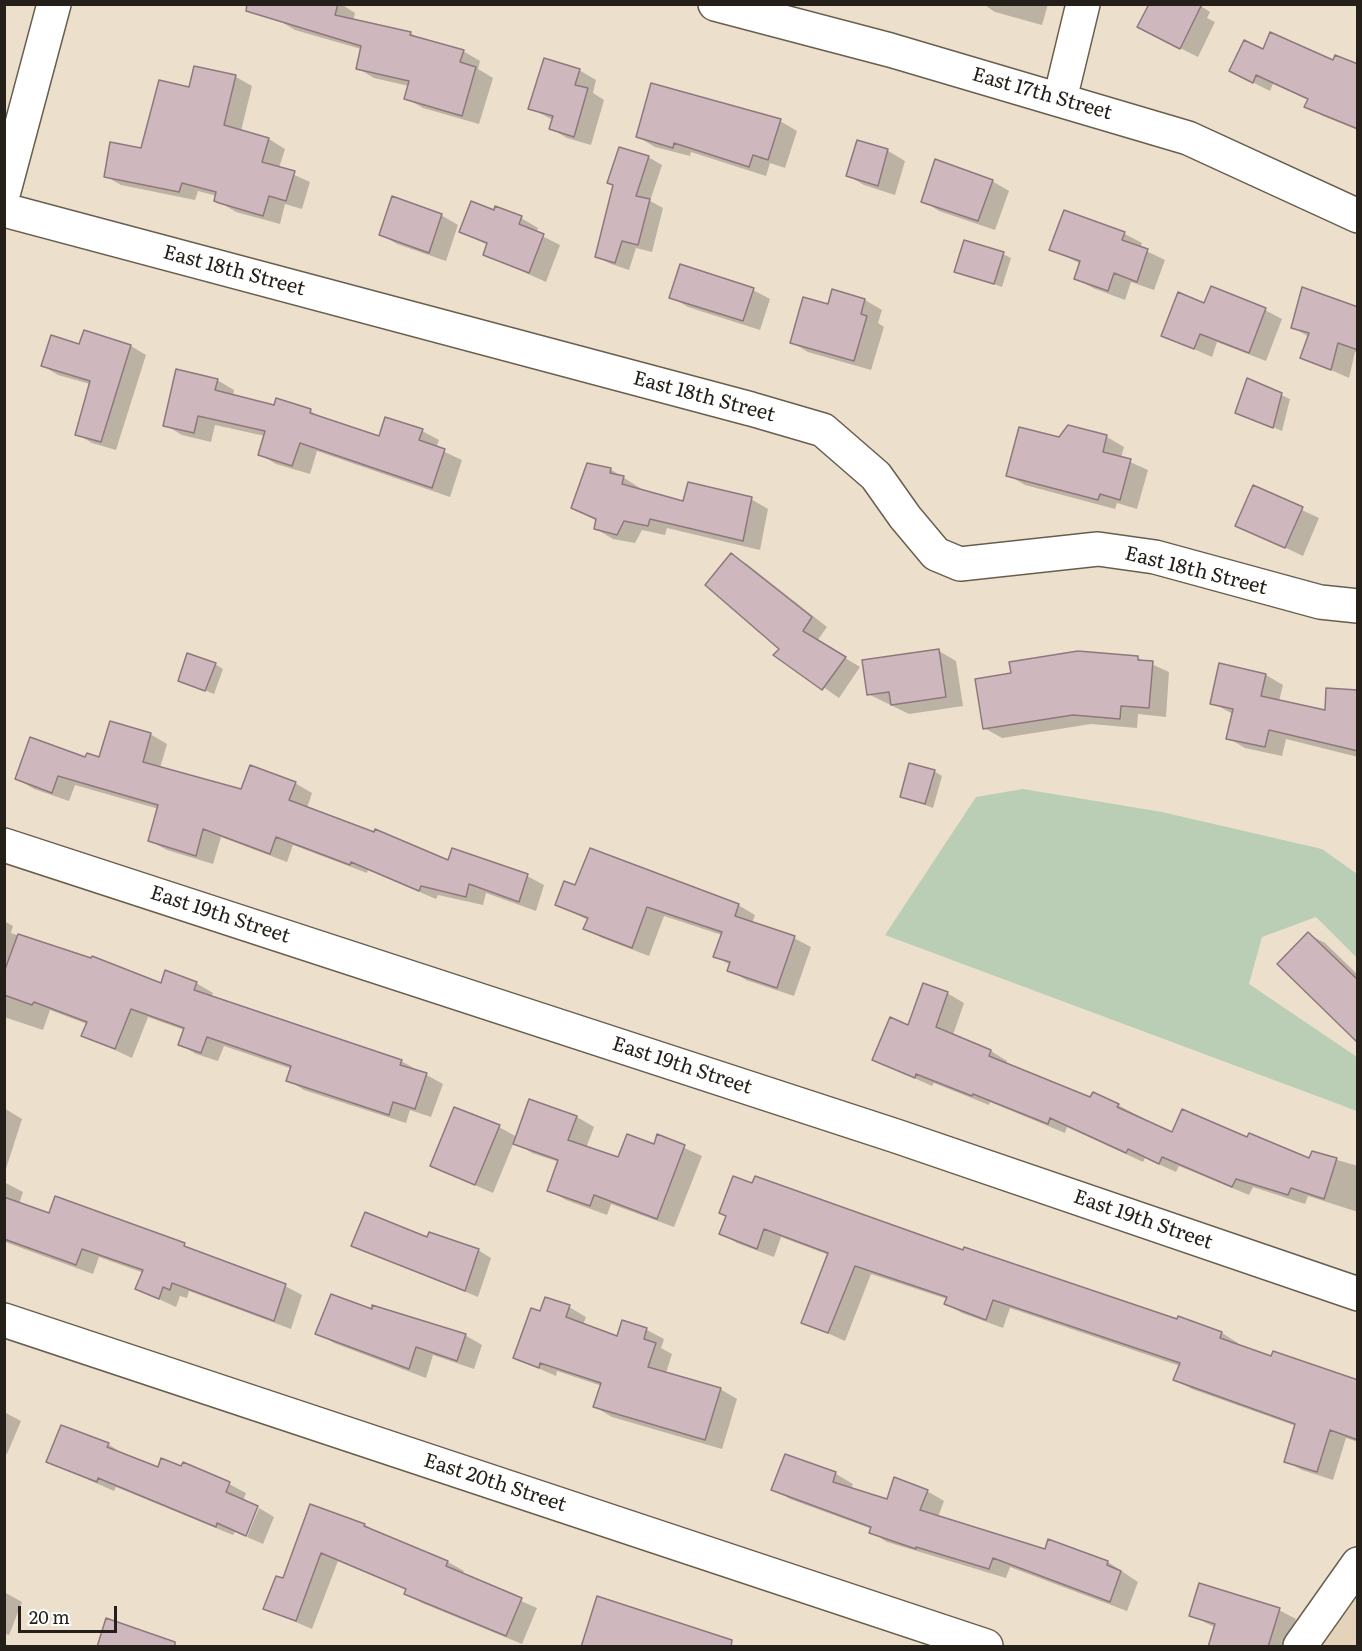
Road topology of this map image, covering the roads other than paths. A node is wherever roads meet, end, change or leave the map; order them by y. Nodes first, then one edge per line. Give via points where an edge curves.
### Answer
1 (54, 4) edge
2 (715, 4) edge
3 (1083, 4) edge
4 (1059, 99) junction
5 (4, 191) edge
6 (4, 210) edge
7 (1358, 216) edge
8 (1358, 606) edge
9 (4, 845) edge
10 (1358, 1294) edge
11 (4, 1320) edge
12 (1358, 1564) edge
13 (986, 1647) edge
14 (1300, 1647) edge

1 - 5 street
2 - 4 street, East 17th Street
3 - 4 street
4 - 7 street, East 17th Street via 1188,138
6 - 8 street, East 18th Street via 823,430 876,476 936,554 960,564 1098,549 1155,557 1320,602
9 - 10 street, East 19th Street via 896,1136
11 - 13 street, East 20th Street
12 - 14 street

